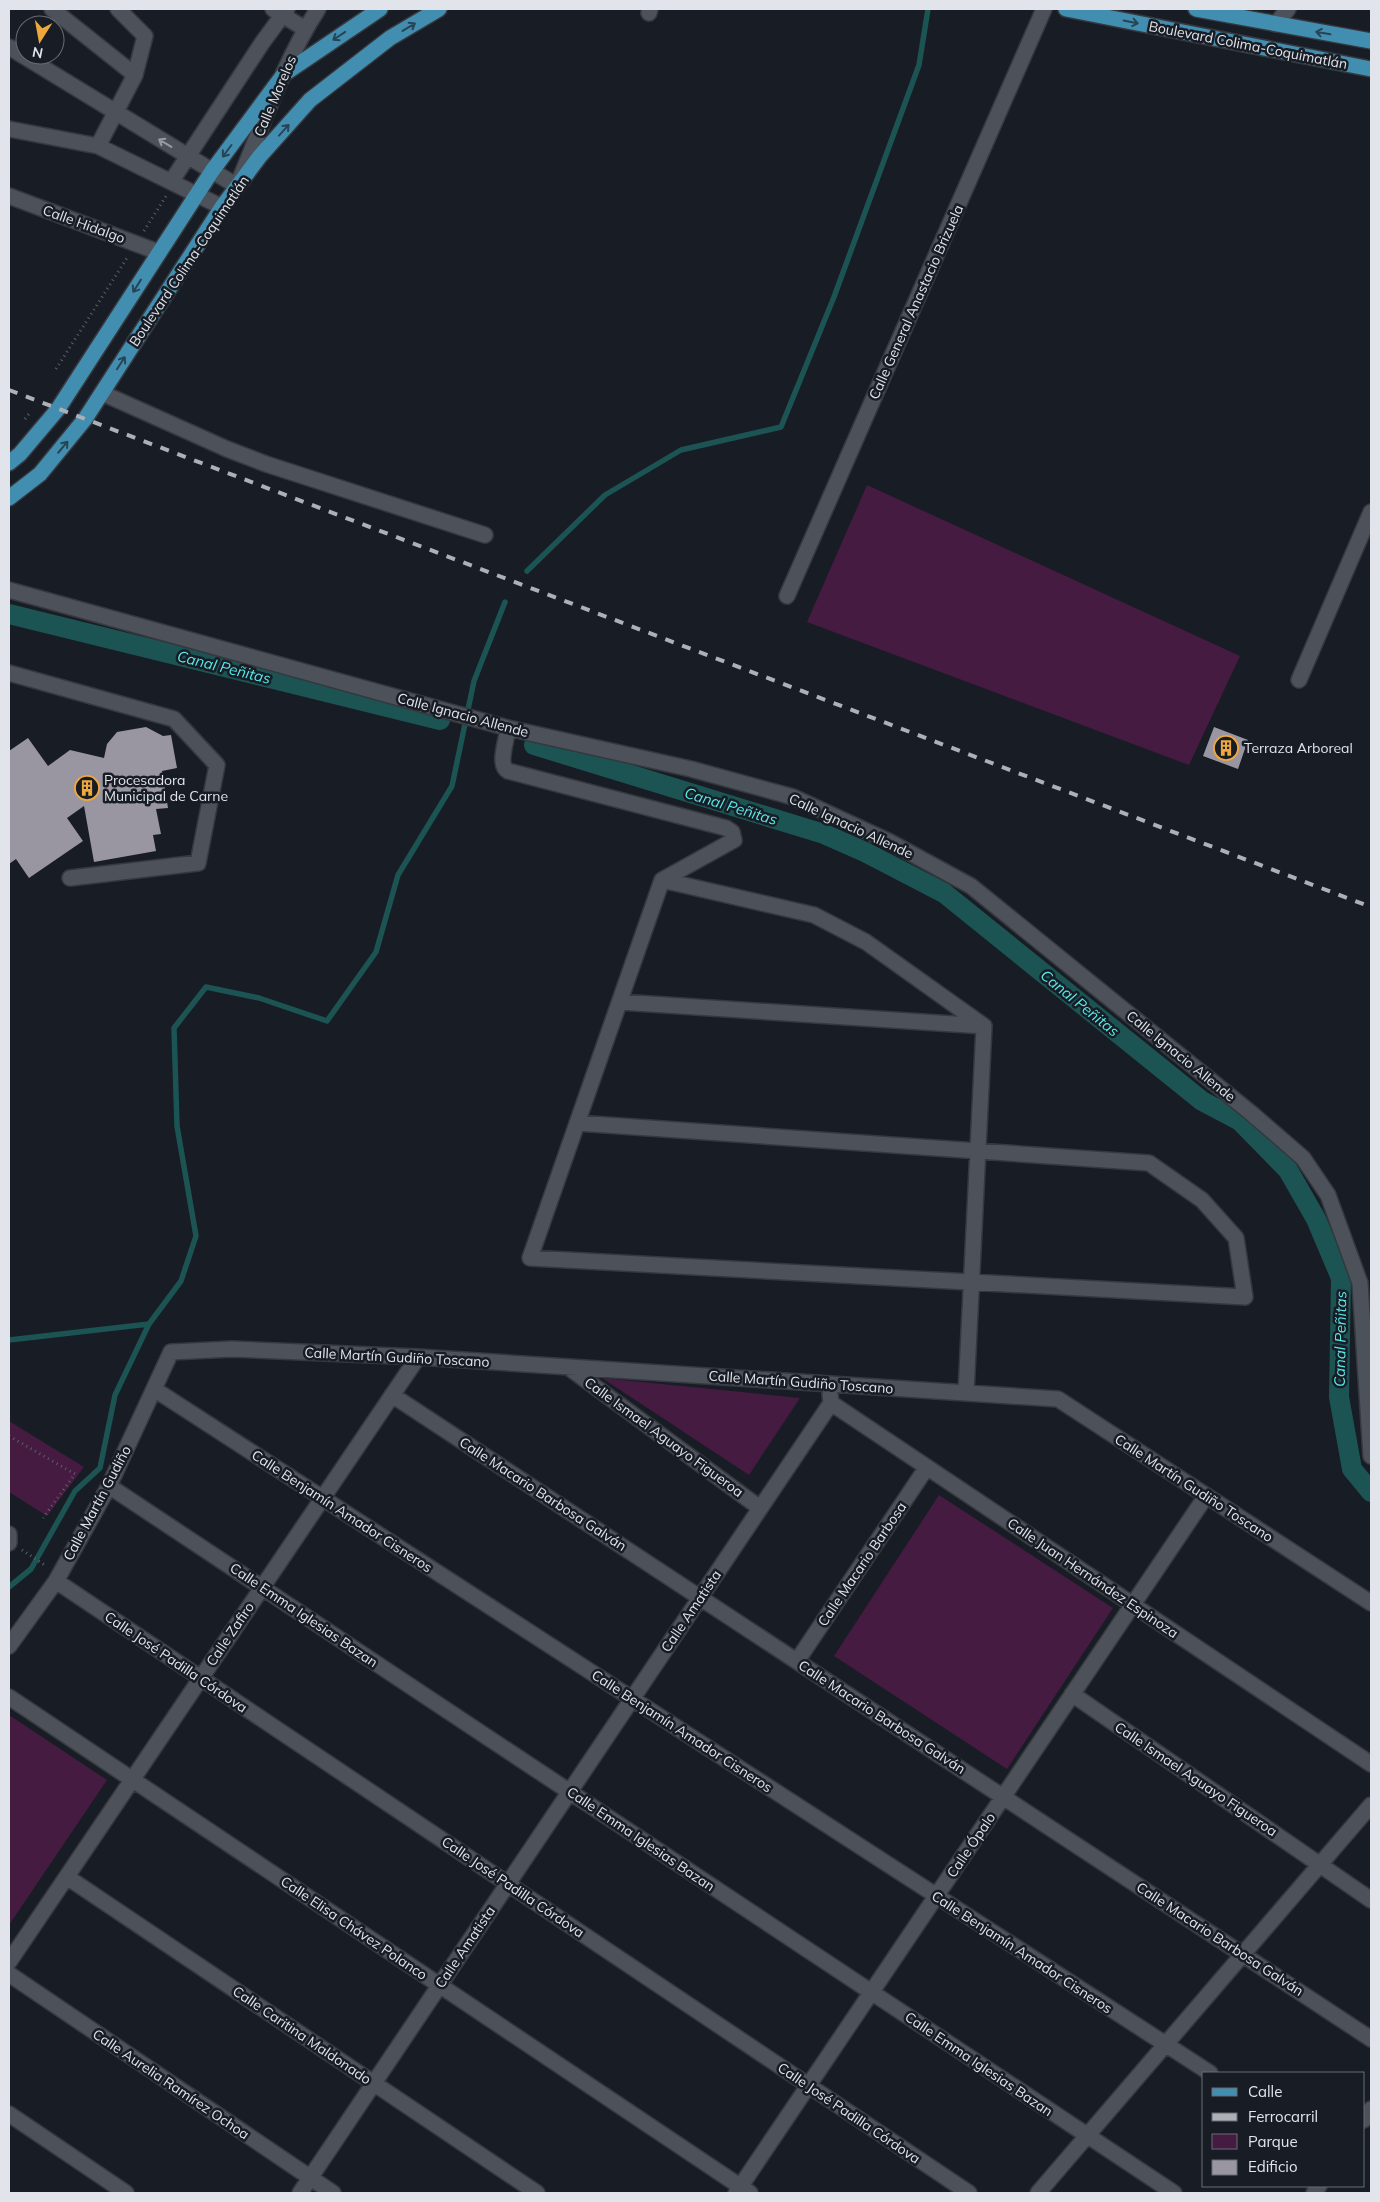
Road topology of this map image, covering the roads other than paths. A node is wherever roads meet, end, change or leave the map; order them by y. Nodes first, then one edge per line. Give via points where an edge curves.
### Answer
1 (118, 9) edge
2 (318, 9) edge
3 (380, 9) edge
4 (439, 9) edge
5 (1044, 9) edge
6 (1066, 9) edge
7 (1196, 9) edge
8 (1288, 9) edge
9 (56, 10) edge
10 (281, 11) edge
11 (1276, 24) junction
12 (305, 29) junction
13 (1371, 41) edge
14 (9, 47) edge
15 (1371, 69) edge
16 (284, 74) junction
17 (135, 75) junction
18 (116, 114) junction
19 (9, 130) edge
20 (98, 146) junction
21 (187, 156) junction
22 (212, 171) junction
23 (237, 186) junction
24 (169, 189) junction
25 (196, 194) junction
26 (9, 196) edge
27 (222, 207) junction
28 (158, 252) junction
29 (102, 393) junction
30 (9, 463) edge
31 (9, 498) edge
32 (1371, 512) edge
33 (485, 535) dead end
34 (9, 590) edge
35 (788, 596) dead end
36 (9, 673) edge
37 (1299, 680) dead end
38 (508, 728) junction
39 (70, 878) dead end
40 (662, 880) junction
41 (620, 1002) junction
42 (984, 1026) junction
43 (577, 1123) junction
44 (978, 1152) junction
45 (971, 1282) junction
46 (171, 1352) joint
47 (418, 1356) junction
48 (567, 1366) junction
49 (829, 1384) junction
50 (154, 1389) junction
51 (966, 1393) junction
52 (392, 1394) junction
53 (831, 1403) junction
54 (1371, 1456) edge
55 (928, 1468) junction
56 (109, 1486) junction
57 (1206, 1496) junction
58 (322, 1498) junction
59 (760, 1508) junction
60 (9, 1534) edge
61 (9, 1543) edge
62 (56, 1581) junction
63 (262, 1587) junction
64 (700, 1597) junction
65 (1371, 1603) edge
66 (1133, 1605) junction
67 (9, 1646) edge
68 (797, 1661) junction
69 (201, 1678) junction
70 (1072, 1694) junction
71 (9, 1697) edge
72 (632, 1699) junction
73 (1371, 1764) edge
74 (132, 1780) junction
75 (570, 1792) junction
76 (1003, 1797) junction
77 (1371, 1805) edge
78 (1320, 1864) junction
79 (66, 1876) junction
80 (508, 1884) junction
81 (936, 1896) junction
82 (1371, 1900) edge
83 (1243, 1954) junction
84 (9, 1962) edge
85 (9, 1974) edge
86 (440, 1986) junction
87 (871, 1992) junction
88 (1371, 2039) edge
89 (1166, 2045) junction
90 (1208, 2072) edge
91 (374, 2083) junction
92 (808, 2086) junction
93 (9, 2114) edge
94 (1088, 2136) junction
95 (310, 2178) junction
96 (742, 2191) edge
97 (126, 2193) edge
98 (300, 2193) edge
99 (333, 2193) edge
100 (537, 2193) edge
101 (969, 2193) edge
102 (1038, 2193) edge
103 (1174, 2193) edge

1 - 17 street via 145,36
2 - 12 street, Calle Morelos
3 -> 16 main road, Boulevard Colima-Coquimatlán
23 -> 4 main road, Boulevard Colima-Coquimatlán via 310,100 390,38
5 - 35 street, Calle General Anastacio Brizuela
6 -> 15 main road, Boulevard Colima-Coquimatlán
7 - 11 main road, Boulevard Colima-Coquimatlán
8 - 11 street
9 - 17 street
10 - 12 street
10 - 21 street
13 -> 11 main road, Boulevard Colima-Coquimatlán
12 - 16 street, Calle Morelos
14 - 18 street
16 -> 22 main road, Boulevard Colima-Coquimatlán
16 - 23 street, Calle Morelos
17 - 18 street
18 - 20 street
21 -> 18 street
19 - 20 street
20 - 24 street
21 - 22 street
21 - 24 street
22 - 23 street
22 - 25 main road, Boulevard Colima-Coquimatlán
23 - 27 main road, Boulevard Colima-Coquimatlán
24 - 25 street
25 - 27 street
25 - 28 main road, Boulevard Colima-Coquimatlán
26 - 28 street, Calle Hidalgo
29 -> 27 main road, Boulevard Colima-Coquimatlán
28 -> 30 main road, Boulevard Colima-Coquimatlán via 58,409
31 -> 29 main road, Boulevard Colima-Coquimatlán via 40,474 86,419
29 - 33 street via 266,464
32 - 37 street
34 - 38 street, Calle Ignacio Allende
36 - 39 street via 174,719 218,765 198,863
38 - 40 street via 502,763 508,772 732,832 734,840
38 - 54 street, Calle Ignacio Allende via 691,769 793,797 890,842 971,886 1251,1113 1303,1158 1328,1195 1360,1283
40 - 41 street
40 - 42 street via 814,915 866,942
41 - 42 street
41 - 43 street
42 - 44 street
43 - 44 street
43 - 45 street via 530,1258
44 - 45 street
44 - 45 street via 1149,1163 1202,1200 1236,1238 1245,1297
45 - 51 street
46 - 47 street, Calle Martín Gudiño Toscano via 232,1349
46 - 50 street, Calle Martín Gudiño
47 - 48 street, Calle Martín Gudiño Toscano
47 - 52 street, Calle Zafiro
48 - 49 street, Calle Martín Gudiño Toscano
48 - 59 street, Calle Ismael Aguayo Figueroa
49 - 51 street, Calle Martín Gudiño Toscano
49 - 53 street
50 - 56 street, Calle Martín Gudiño
50 - 58 street, Calle Benjamín Amador Cisneros
51 - 57 street, Calle Martín Gudiño Toscano via 1058,1399
52 - 58 street, Calle Zafiro
52 - 64 street, Calle Macario Barbosa Galván
53 - 55 street, Calle Juan Hernández Espinoza
53 - 59 street, Calle Amatista
55 - 66 street, Calle Juan Hernández Espinoza
55 - 68 street, Calle Macario Barbosa
56 - 62 street, Calle Martín Gudiño
56 - 63 street, Calle Emma Iglesias Bazan
57 - 65 street, Calle Martín Gudiño Toscano
57 - 66 street, Calle Ópalo
58 - 63 street, Calle Zafiro
58 - 72 street, Calle Benjamín Amador Cisneros
59 - 64 street, Calle Amatista
60 - 61 street
62 - 67 street, Calle Martín Gudiño
62 - 69 street, Calle José Padilla Córdova
63 - 69 street, Calle Zafiro
63 - 75 street, Calle Emma Iglesias Bazan
64 - 68 street, Calle Macario Barbosa Galván
64 - 72 street, Calle Amatista
66 - 70 street, Calle Ópalo
66 - 73 street, Calle Juan Hernández Espinoza
68 - 76 street, Calle Macario Barbosa Galván
69 - 74 street, Calle Zafiro
69 - 80 street, Calle José Padilla Córdova
70 - 76 street, Calle Ópalo
70 - 78 street, Calle Ismael Aguayo Figueroa
71 - 74 street, Calle Elisa Chávez Polanco
72 - 75 street, Calle Amatista
72 - 81 street, Calle Benjamín Amador Cisneros
74 - 79 street, Calle Zafiro
74 - 86 street, Calle Elisa Chávez Polanco
75 - 80 street, Calle Amatista
75 - 87 street, Calle Emma Iglesias Bazan
76 - 81 street, Calle Ópalo
76 - 83 street, Calle Macario Barbosa Galván
77 - 78 street
78 - 82 street, Calle Ismael Aguayo Figueroa
78 - 83 street
79 - 84 street, Calle Zafiro
79 - 91 street, Calle Caritina Maldonado
80 - 86 street, Calle Amatista
80 - 92 street, Calle José Padilla Córdova
81 - 87 street, Calle Ópalo
81 - 89 street, Calle Benjamín Amador Cisneros
83 - 88 street, Calle Macario Barbosa Galván
83 - 89 street
85 - 95 street, Calle Aurelia Ramírez Ochoa
86 - 91 street, Calle Amatista
86 - 96 street, Calle Elisa Chávez Polanco
87 - 92 street, Calle Ópalo
87 - 94 street, Calle Emma Iglesias Bazan
89 - 90 street, Calle Benjamín Amador Cisneros
89 - 94 street
91 - 95 street, Calle Amatista
91 - 100 street, Calle Caritina Maldonado
92 - 96 street, Calle Ópalo
92 - 101 street, Calle José Padilla Córdova
93 - 97 street
94 - 102 street
94 - 103 street, Calle Emma Iglesias Bazan
95 - 98 street, Calle Amatista
95 - 99 street, Calle Aurelia Ramírez Ochoa

